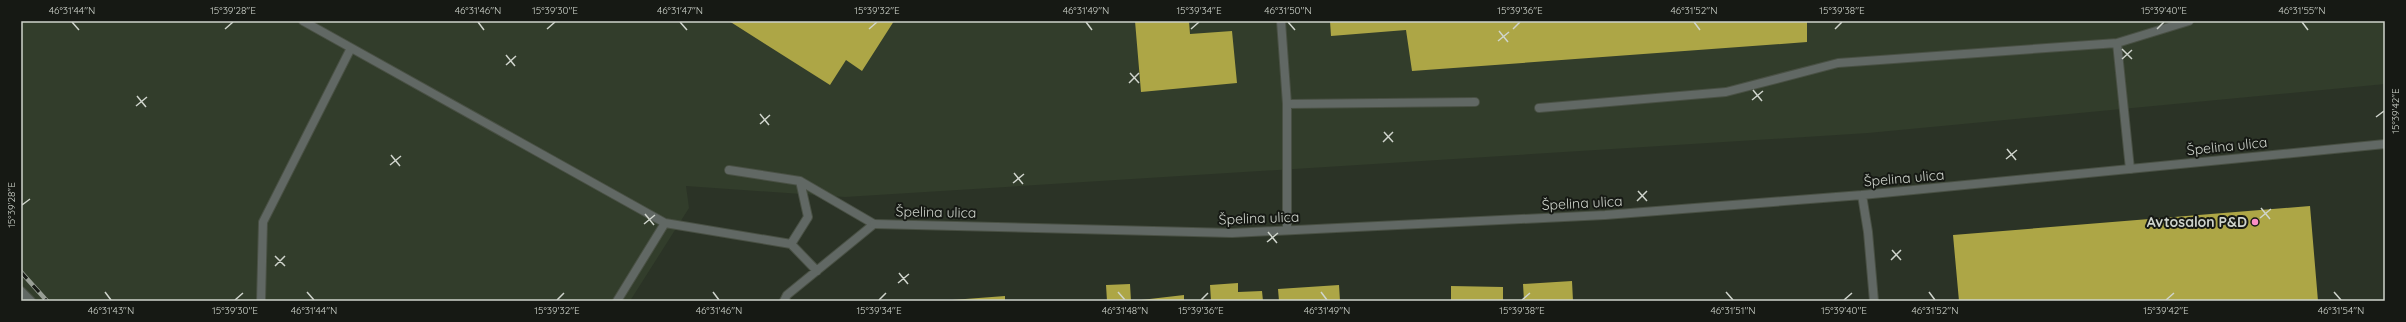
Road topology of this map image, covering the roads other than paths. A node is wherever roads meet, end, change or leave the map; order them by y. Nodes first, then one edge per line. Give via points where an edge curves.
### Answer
1 (302, 21) edge
2 (1281, 21) edge
3 (2189, 21) edge
4 (2116, 43) junction
5 (351, 48) junction
6 (1475, 102) dead end
7 (1286, 104) junction
8 (1539, 108) dead end
9 (2385, 144) edge
10 (2130, 169) junction
11 (729, 170) dead end
12 (800, 181) junction
13 (1862, 195) junction
14 (665, 223) junction
15 (874, 224) junction
16 (1287, 230) junction
17 (791, 244) junction
18 (817, 271) junction
19 (21, 290) edge
20 (31, 301) edge
21 (261, 301) edge
22 (617, 301) edge
23 (784, 301) edge
24 (1874, 301) edge

1 - 5 street
2 - 7 street
3 - 4 street
4 - 8 street via 1838,64 1726,92
4 - 10 street
5 - 14 street
5 - 21 street via 263,222
6 - 7 street
7 - 16 street
9 - 10 street, Špelina ulica
10 - 13 street, Špelina ulica
11 - 12 street
12 - 15 street
12 - 17 street via 808,217
13 - 16 street, Špelina ulica via 1605,215
13 - 24 street
14 - 17 street
14 - 22 street
15 - 16 street, Špelina ulica via 1232,233
15 - 18 street
17 - 18 street
18 - 23 street
19 - 20 street

